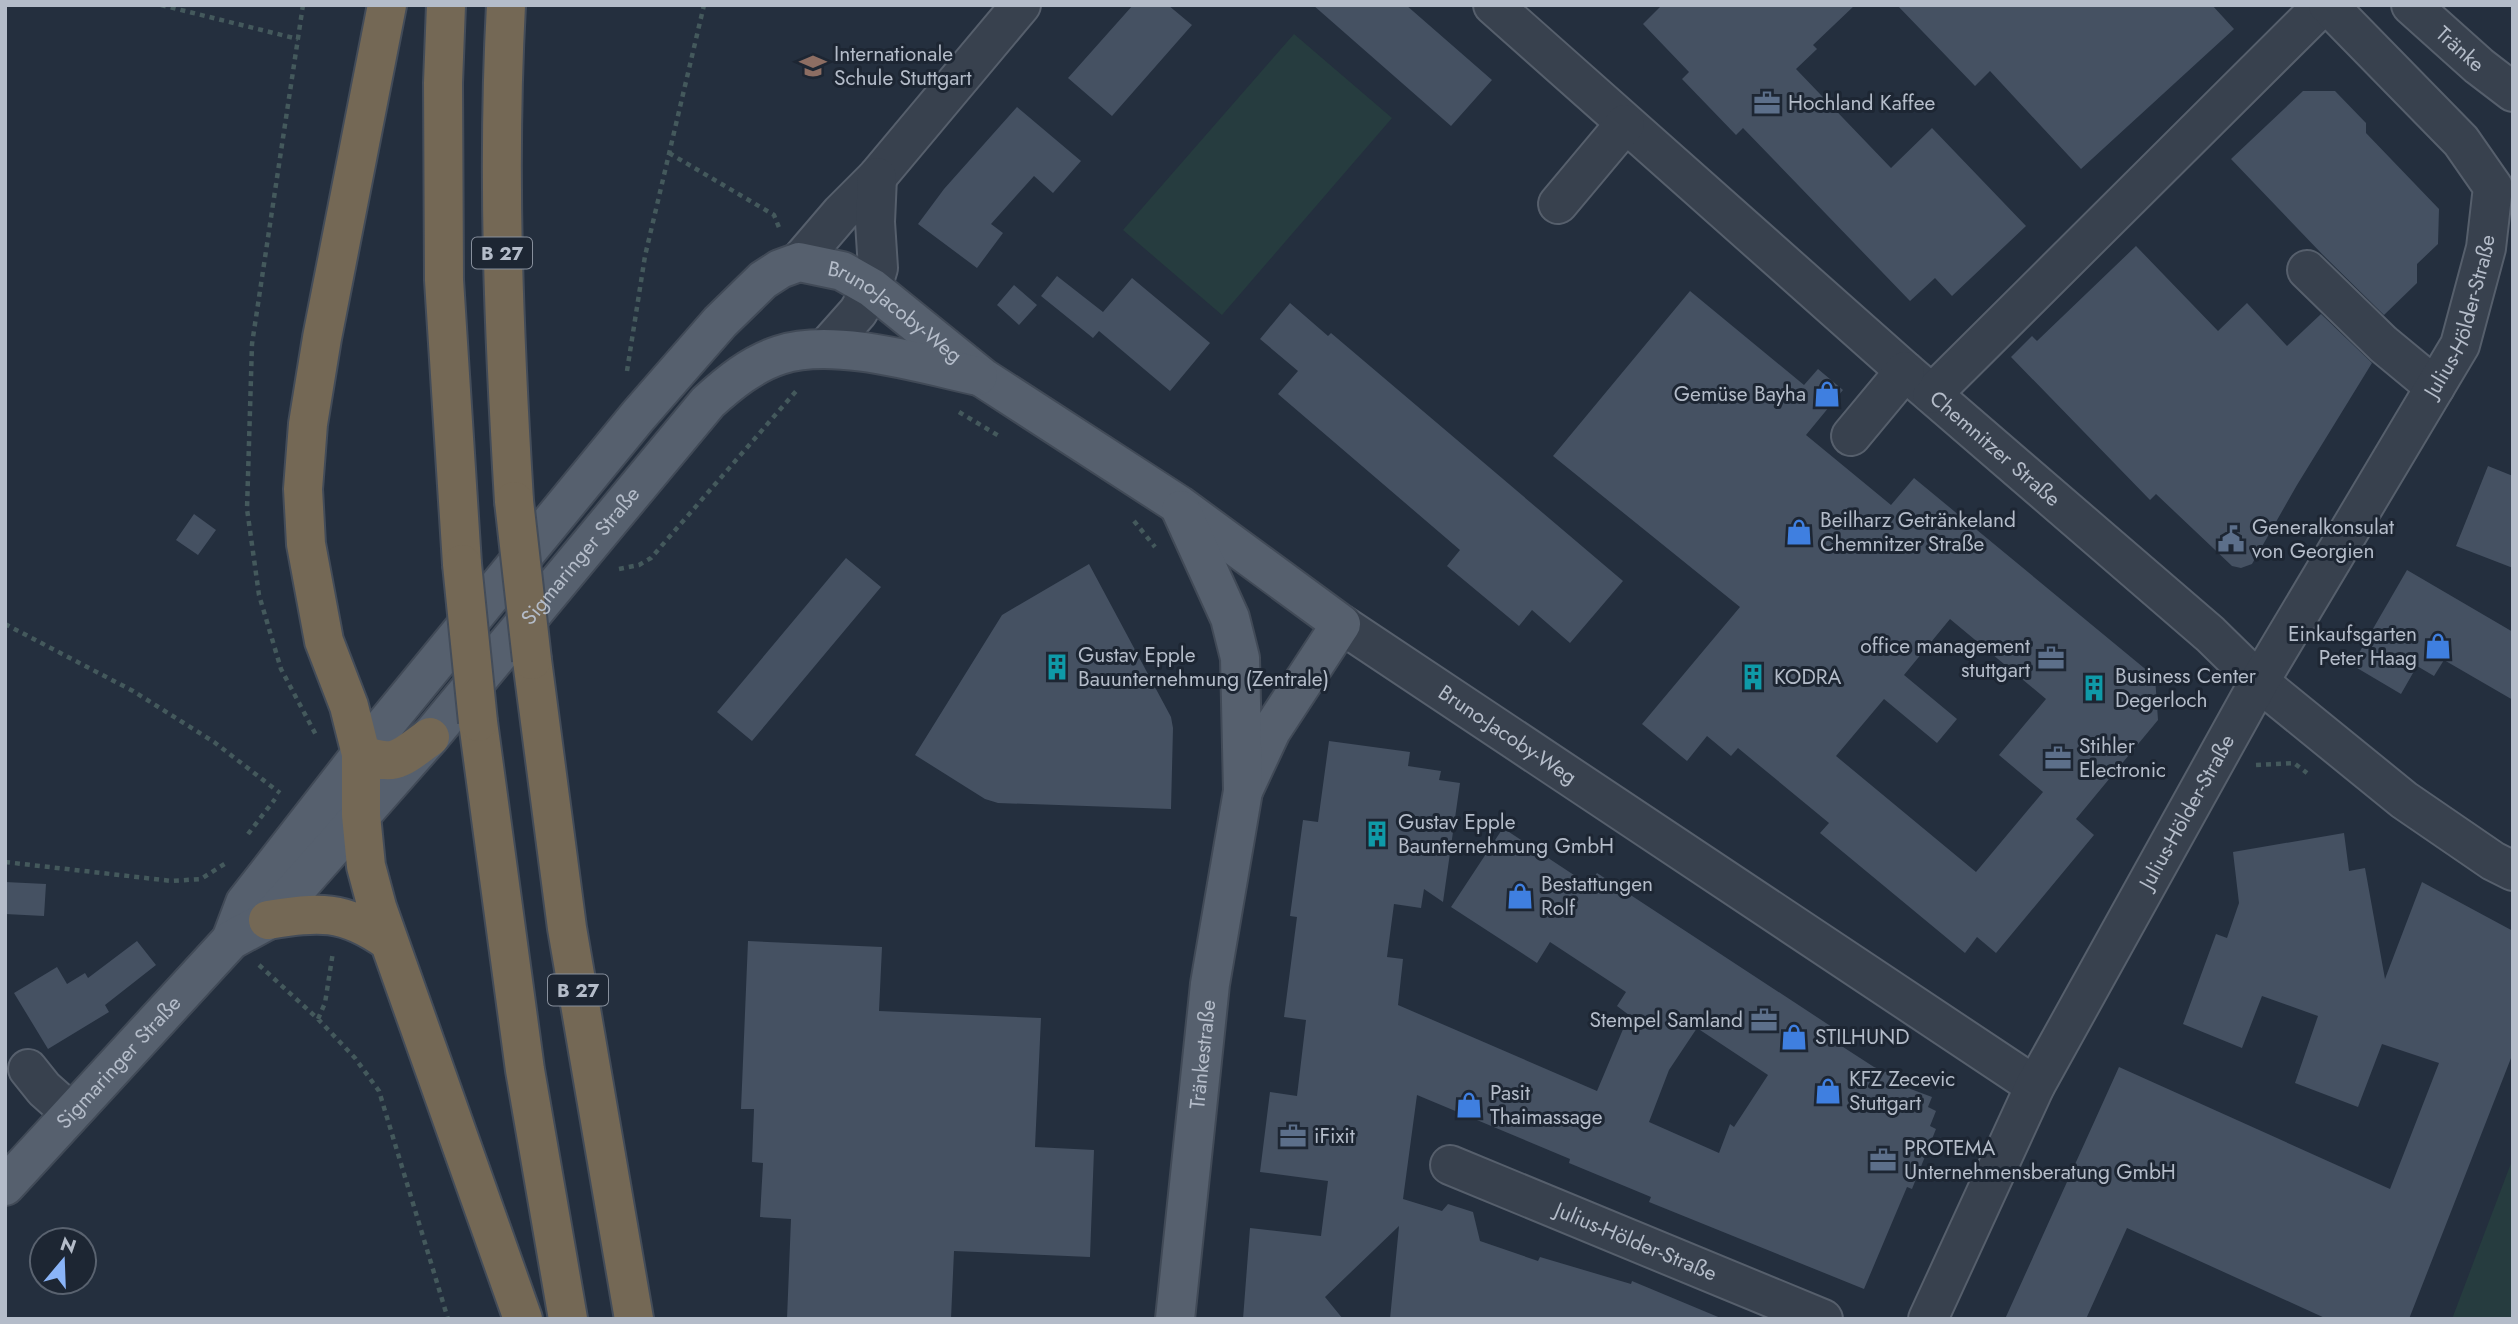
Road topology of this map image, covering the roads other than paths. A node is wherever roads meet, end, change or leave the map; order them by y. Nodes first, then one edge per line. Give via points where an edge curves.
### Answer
1 (387, 5) edge
2 (446, 5) edge
3 (506, 5) edge
4 (1021, 5) edge
5 (1493, 5) edge
6 (2323, 5) edge
7 (2328, 5) edge
8 (2411, 5) edge
9 (2513, 92) edge
10 (1625, 124) junction
11 (877, 177) junction
12 (1558, 204) dead end
13 (799, 262) junction
14 (2307, 270) dead end
15 (872, 288) junction
16 (826, 348) junction
17 (983, 378) junction
18 (1918, 382) junction
19 (2435, 387) junction
20 (1851, 436) dead end
21 (1179, 505) junction
22 (1340, 624) junction
23 (2259, 682) junction
24 (430, 737) junction
25 (361, 754) junction
26 (1243, 792) junction
27 (361, 815) junction
28 (2513, 871) edge
29 (268, 920) junction
30 (231, 940) junction
31 (388, 941) junction
32 (28, 1069) dead end
33 (2035, 1086) junction
34 (71, 1113) junction
35 (1450, 1165) dead end
36 (5, 1186) edge
37 (1937, 1316) edge
38 (523, 1319) edge
39 (568, 1319) edge
40 (634, 1319) edge
41 (1175, 1319) edge
42 (1823, 1319) edge

1 - 25 highway via 322,338 303,489 306,544 324,640
2 - 39 highway, B 27, bridge via 444,280 462,564 478,722 525,1070
3 - 40 highway, B 27, bridge via 500,175 514,501 567,928
4 - 11 street, Sigmaringer Straße
5 - 10 street, Chemnitzer Straße
6 - 18 street
7 - 19 street, Julius-Hölder-Straße via 2461,141 2493,187 2486,248 2460,345
8 - 9 street, Tränke
10 - 12 street
10 - 18 street, Chemnitzer Straße
11 - 13 street, Sigmaringer Straße
11 - 15 street via 877,268
13 - 15 main road, Bruno-Jacoby-Weg via 842,271
13 - 25 main road, Sigmaringer Straße via 763,280 720,322
14 - 19 street
15 - 16 street
15 - 17 main road, Bruno-Jacoby-Weg
16 - 17 main road, Bruno-Jacoby-Weg
16 - 24 main road, Sigmaringer Straße via 780,355 736,377 708,402
17 - 21 main road, Bruno-Jacoby-Weg
18 - 20 street
18 - 23 street, Chemnitzer Straße via 2210,634
19 - 23 street, Julius-Hölder-Straße
21 - 22 main road, Bruno-Jacoby-Weg
21 - 26 main road, Tränkestraße via 1230,618 1240,658
22 - 26 main road, Tränkestraße via 1271,731
22 - 33 street, Bruno-Jacoby-Weg
23 - 28 street, Chemnitzer Straße via 2404,800
23 - 33 street, Julius-Hölder-Straße
24 - 25 highway via 400,759 380,762
24 - 27 main road, Sigmaringer Straße
25 - 27 highway
25 - 30 main road, Sigmaringer Straße via 245,903
26 - 41 main road, Tränkestraße via 1210,984
27 - 29 main road, Sigmaringer Straße
27 - 31 highway via 366,866
29 - 30 main road, Sigmaringer Straße
29 - 31 highway via 314,913 339,916
30 - 34 main road, Sigmaringer Straße
31 - 38 highway
32 - 34 street
33 - 37 street, Julius-Hölder-Straße
34 - 36 main road, Sigmaringer Straße
35 - 42 street, Julius-Hölder-Straße

